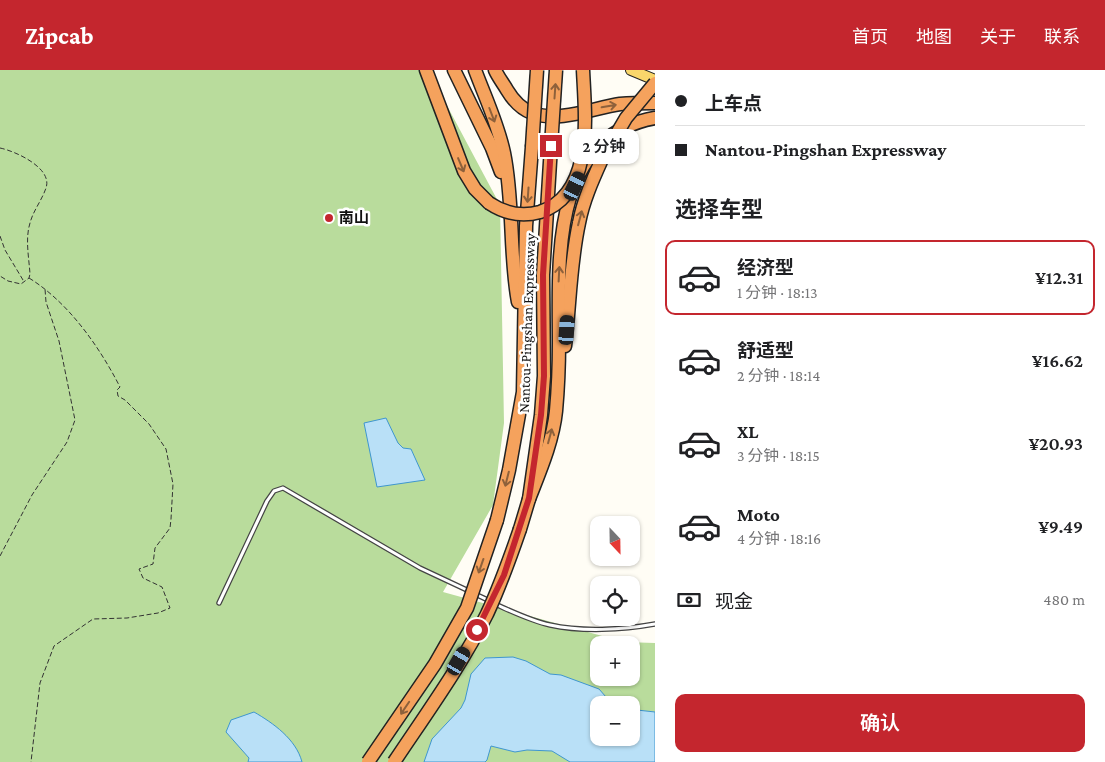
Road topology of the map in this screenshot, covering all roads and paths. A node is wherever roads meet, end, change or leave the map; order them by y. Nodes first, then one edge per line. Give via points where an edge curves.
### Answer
1 (426, 70) edge
2 (454, 70) edge
3 (475, 70) edge
4 (537, 70) edge
5 (556, 70) edge
6 (583, 70) edge
7 (631, 70) edge
8 (496, 72) edge
9 (655, 82) edge
10 (655, 103) edge
11 (655, 118) edge
12 (0, 148) edge
13 (509, 198) junction
14 (0, 236) edge
15 (0, 276) edge
16 (29, 278) junction
17 (21, 284) junction
18 (45, 288) junction
19 (524, 332) junction
20 (558, 387) junction
21 (529, 498) junction
22 (0, 556) edge
23 (219, 603) dead end
24 (655, 624) edge
25 (31, 762) edge
26 (368, 762) edge
27 (394, 762) edge

1 -> 6 highway, bridge via 464,171 475,189 489,203 504,211 528,214 553,206 567,195 576,180 582,159
2 - 13 highway via 492,148
3 -> 13 highway via 500,136
4 -> 19 highway, Nantou-Pingshan Expressway, bridge via 526,226
21 -> 5 highway, Nantou-Pingshan Expressway, bridge via 544,376 543,275
7 - 9 main road
8 -> 10 highway via 514,100 532,113 568,115 622,104
20 -> 9 highway, bridge via 574,246 592,180 626,118
20 -> 11 highway via 558,278 561,235 569,199 588,160 600,145 624,128
12 - 16 path via 26,159 40,169 48,181 28,232
13 - 19 highway via 516,289
14 - 17 path via 23,280
15 - 17 path
16 - 17 path
16 - 18 path
18 - 22 path via 76,420 67,442 32,495
18 - 25 path via 74,318 106,360 120,387 118,396 149,424 166,448 173,484 170,528 155,548 153,564 140,569 143,578 162,587 170,608 127,618 93,619 54,646 40,683
19 -> 26 highway, Nantou-Pingshan Expressway, bridge via 523,392 509,470 497,520 467,608 435,664
21 -> 20 highway via 551,434
21 - 27 highway, Nantou-Pingshan Expressway, bridge via 504,575 486,615
23 - 24 lane via 267,501 274,491 283,488 420,568 518,614 562,626 614,629

